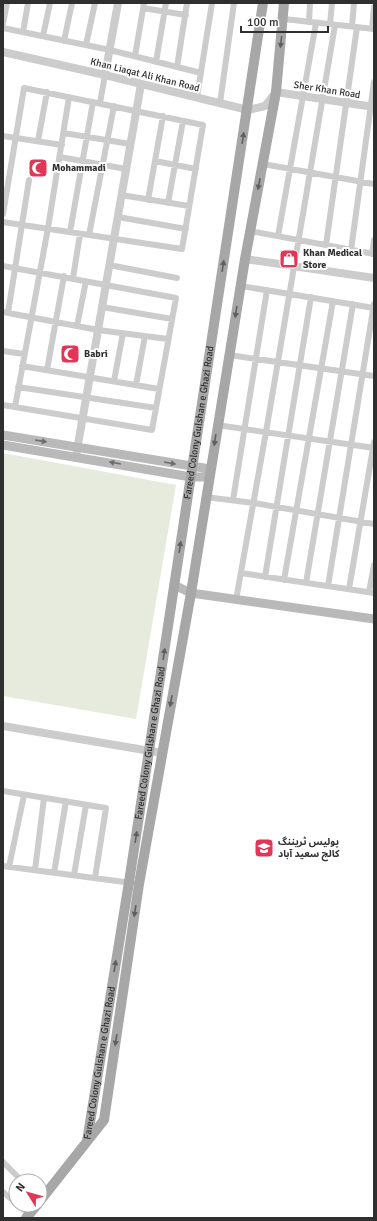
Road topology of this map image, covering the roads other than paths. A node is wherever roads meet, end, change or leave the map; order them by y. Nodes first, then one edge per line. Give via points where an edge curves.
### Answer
1 (7, 3) edge
2 (28, 3) edge
3 (50, 3) edge
4 (72, 3) edge
5 (95, 3) edge
6 (118, 3) edge
7 (166, 3) edge
8 (188, 3) edge
9 (212, 3) edge
10 (234, 3) edge
11 (263, 3) edge
12 (284, 3) edge
13 (310, 3) edge
14 (332, 3) edge
15 (354, 3) edge
16 (144, 5) edge
17 (374, 7) edge
18 (165, 11) junction
19 (186, 15) junction
20 (284, 19) junction
21 (312, 22) junction
22 (3, 24) edge
23 (333, 24) junction
24 (354, 27) junction
25 (3, 28) edge
26 (373, 29) edge
27 (23, 32) junction
28 (43, 36) junction
29 (64, 41) junction
30 (86, 45) junction
31 (110, 50) junction
32 (3, 52) edge
33 (135, 56) junction
34 (156, 62) junction
35 (177, 67) junction
36 (201, 73) junction
37 (105, 75) junction
38 (374, 82) edge
39 (141, 84) junction
40 (47, 92) junction
41 (276, 92) junction
42 (303, 96) junction
43 (69, 97) junction
44 (197, 97) junction
45 (322, 99) junction
46 (96, 103) junction
47 (220, 103) junction
48 (346, 103) junction
49 (114, 106) junction
50 (372, 107) edge
51 (248, 110) junction
52 (136, 111) junction
53 (163, 116) junction
54 (183, 121) junction
55 (64, 133) junction
56 (3, 136) edge
57 (87, 137) junction
58 (15, 138) junction
59 (107, 140) junction
60 (38, 141) junction
61 (130, 144) junction
62 (62, 145) junction
63 (60, 157) junction
64 (83, 161) junction
65 (155, 162) junction
66 (103, 164) junction
67 (263, 164) junction
68 (175, 165) junction
69 (290, 168) junction
70 (126, 169) junction
71 (196, 169) junction
72 (310, 172) junction
73 (336, 177) junction
74 (29, 180) dead end
75 (360, 181) junction
76 (374, 184) edge
77 (121, 195) junction
78 (148, 200) junction
79 (168, 203) junction
80 (189, 206) junction
81 (3, 214) edge
82 (118, 217) junction
83 (3, 222) edge
84 (22, 224) junction
85 (48, 228) junction
86 (186, 229) junction
87 (250, 231) junction
88 (70, 232) junction
89 (80, 234) junction
90 (89, 235) junction
91 (278, 236) junction
92 (114, 239) junction
93 (298, 240) junction
94 (374, 240) edge
95 (326, 245) junction
96 (351, 250) junction
97 (373, 254) edge
98 (245, 259) junction
99 (109, 265) junction
100 (3, 266) edge
101 (293, 266) junction
102 (15, 268) junction
103 (40, 272) junction
104 (64, 276) junction
105 (73, 278) junction
106 (177, 278) dead end
107 (374, 278) edge
108 (86, 281) junction
109 (106, 284) junction
110 (241, 286) junction
111 (267, 290) junction
112 (289, 294) junction
113 (310, 297) junction
114 (333, 301) junction
115 (353, 304) junction
116 (374, 306) edge
117 (102, 307) junction
118 (5, 312) edge
119 (31, 317) junction
120 (172, 319) junction
121 (56, 322) junction
122 (77, 326) junction
123 (98, 330) junction
124 (123, 333) junction
125 (145, 336) junction
126 (168, 339) junction
127 (3, 351) edge
128 (24, 354) junction
129 (229, 355) junction
130 (256, 359) junction
131 (278, 362) junction
132 (22, 366) junction
133 (299, 366) junction
134 (321, 369) junction
135 (46, 370) junction
136 (342, 372) junction
137 (362, 375) junction
138 (374, 376) edge
139 (90, 377) junction
140 (114, 381) junction
141 (136, 385) junction
142 (18, 387) junction
143 (159, 389) junction
144 (86, 397) junction
145 (3, 405) edge
146 (15, 406) junction
147 (156, 408) junction
148 (82, 418) junction
149 (217, 425) junction
150 (244, 429) junction
151 (266, 432) junction
152 (3, 435) edge
153 (288, 435) junction
154 (309, 438) junction
155 (330, 441) junction
156 (351, 444) junction
157 (3, 445) edge
158 (374, 446) edge
159 (76, 452) junction
160 (191, 472) junction
161 (209, 473) junction
162 (206, 497) junction
163 (233, 500) junction
164 (254, 503) junction
165 (276, 507) junction
166 (296, 510) junction
167 (317, 514) junction
168 (339, 518) junction
169 (360, 522) junction
170 (374, 524) edge
171 (374, 565) edge
172 (241, 573) junction
173 (265, 577) junction
174 (284, 580) junction
175 (306, 583) junction
176 (174, 586) junction
177 (328, 586) junction
178 (349, 589) junction
179 (191, 593) junction
180 (372, 593) edge
181 (236, 600) junction
182 (374, 619) edge
183 (3, 726) edge
184 (149, 750) junction
185 (162, 753) junction
186 (3, 791) edge
187 (24, 795) junction
188 (44, 798) junction
189 (66, 801) junction
190 (86, 805) junction
191 (6, 866) edge
192 (35, 870) junction
193 (54, 873) junction
194 (74, 875) junction
195 (95, 878) junction
196 (129, 882) junction
197 (139, 884) junction
198 (87, 1143) junction
199 (4, 1164) edge
200 (14, 1173) edge
201 (48, 1191) edge

1 - 22 street
2 - 27 street
3 - 28 street
4 - 29 street
5 - 30 street
6 - 31 street
7 - 18 street
8 - 19 street
9 - 36 street
10 - 47 street
11 - 51 main road, Fareed Colony Gulshan e Ghazi Road
12 - 20 main road, Fareed Colony Gulshan e Ghazi Road
13 - 21 street
14 - 23 street
15 - 24 street
16 - 18 street
16 - 33 street
17 - 26 street
18 - 19 street
18 - 34 street
19 - 35 street
20 - 21 street
20 -> 41 main road, Fareed Colony Gulshan e Ghazi Road
21 - 23 street
21 - 42 street
23 - 24 street
23 - 45 street
24 - 26 street
24 - 48 street
25 - 27 street
27 - 28 street
28 - 29 street
29 - 30 street
30 - 31 street
31 - 33 street
31 - 37 street
32 - 37 street, Khan Liaqat Ali Khan Road
33 - 34 street
34 - 35 street
35 - 36 street
36 - 44 street
37 - 39 street, Khan Liaqat Ali Khan Road
37 - 46 street
38 - 50 street
39 - 44 street, Khan Liaqat Ali Khan Road
39 - 52 street
40 - 43 street
40 - 58 street via 24,88
40 - 60 street
41 - 42 street, Sher Khan Road
41 - 51 street via 265,106
41 - 67 main road, Fareed Colony Gulshan e Ghazi Road
42 - 45 street, Sher Khan Road
42 - 69 street
43 - 46 street
43 - 55 street
44 - 47 street, Khan Liaqat Ali Khan Road
45 - 48 street, Sher Khan Road
45 - 72 street
46 - 49 street
46 - 57 street
47 - 51 street, Khan Liaqat Ali Khan Road
48 - 50 street, Sher Khan Road
48 - 73 street
49 - 52 street
49 - 59 street
50 - 75 street
160 -> 51 main road, Fareed Colony Gulshan e Ghazi Road
52 - 53 street
52 - 61 street
53 - 54 street
53 - 65 street
54 - 68 street
54 - 71 street via 203,125
55 - 57 street
55 - 62 street
56 - 58 street
57 - 59 street
57 - 64 street
58 - 60 street
58 - 81 street
59 - 61 street
59 - 66 street
60 - 62 street
61 - 70 street
62 - 63 street
63 - 64 street
63 - 85 street
64 - 66 street
64 - 88 street
65 - 68 street
65 - 78 street
66 - 70 street
66 - 90 street
67 - 69 street
67 -> 87 main road, Fareed Colony Gulshan e Ghazi Road
68 - 71 street
68 - 79 street
69 - 72 street
69 - 91 street
70 - 77 street
71 - 80 street
72 - 73 street
72 - 93 street
73 - 75 street
73 - 95 street
74 - 84 street
75 - 76 street
75 - 96 street
77 - 78 street
77 - 82 street
78 - 79 street
79 - 80 street
80 - 86 street
82 - 86 street
82 - 92 street
83 - 84 street
84 - 85 street
84 - 102 street
85 - 88 street
85 - 103 street
86 - 92 street via 182,249
87 - 91 street
87 - 98 main road, Fareed Colony Gulshan e Ghazi Road
88 - 89 street
89 - 90 street
89 - 105 street
90 - 92 street
91 - 93 street
92 - 99 street
93 - 95 street
93 - 101 street
94 - 97 street
95 - 96 street
96 - 97 street
98 - 101 street
98 - 110 main road, Fareed Colony Gulshan e Ghazi Road
99 - 106 street
99 - 109 street
100 - 102 street
101 - 107 street
101 - 112 street
102 - 103 street
102 - 118 street
103 - 104 street
103 - 119 street
104 - 105 street
104 - 121 street
105 - 108 street
108 - 109 street
108 - 122 street
109 - 117 street
109 - 120 street via 176,298
110 - 111 street
110 -> 129 main road, Fareed Colony Gulshan e Ghazi Road
111 - 112 street
111 - 130 street
112 - 113 street
112 - 131 street
113 - 114 street
113 - 133 street
114 - 115 street
114 - 134 street
115 - 116 street
115 - 136 street
116 - 137 street
117 - 120 street
117 - 123 street
118 - 119 street
119 - 121 street
119 - 128 street
120 - 126 street
121 - 122 street
121 - 135 street
122 - 123 street
123 - 124 street
123 - 139 street
124 - 125 street
124 - 140 street
125 - 126 street
125 - 141 street
126 - 143 street
127 - 128 street
128 - 132 street
129 - 130 street
129 - 149 main road, Fareed Colony Gulshan e Ghazi Road
130 - 131 street
130 - 150 street
131 - 133 street
131 - 151 street
132 - 135 street
132 - 142 street
133 - 134 street
133 - 153 street
134 - 136 street
134 - 154 street
135 - 139 street
136 - 137 street
136 - 155 street
137 - 138 street
137 - 156 street
139 - 140 street
139 - 144 street
140 - 141 street
141 - 143 street
142 - 144 street
142 - 146 street
143 - 147 street
144 - 147 street
144 - 148 street
145 - 146 street
146 - 148 street
147 - 148 street via 152,430
148 - 159 street
149 - 150 street
149 -> 161 main road, Fareed Colony Gulshan e Ghazi Road
150 - 151 street
150 - 163 street
151 - 153 street
151 - 164 street
152 -> 159 main road
153 - 154 street
153 - 165 street
154 - 155 street
154 - 166 street
155 - 156 street
155 - 167 street
156 - 158 street
156 - 168 street
157 - 159 main road
158 - 169 street
159 - 160 main road
160 - 161 main road
176 -> 160 main road, Fareed Colony Gulshan e Ghazi Road
161 - 162 main road, Fareed Colony Gulshan e Ghazi Road
162 - 163 street
162 - 179 main road, Fareed Colony Gulshan e Ghazi Road
163 - 164 street
164 - 165 street
164 - 172 street
165 - 166 street
165 - 173 street
166 - 167 street
166 - 174 street
167 - 168 street
167 - 175 street
168 - 169 street
168 - 177 street
169 - 170 street
169 - 178 street
171 - 180 street
172 - 173 street
172 - 181 street
173 - 174 street
174 - 175 street
175 - 177 street
176 - 179 main road
184 -> 176 main road, Fareed Colony Gulshan e Ghazi Road
177 - 178 street
178 - 180 street
179 - 181 main road
179 -> 185 main road, Fareed Colony Gulshan e Ghazi Road
181 - 182 main road
183 - 184 street
184 - 185 street
196 -> 184 main road, Fareed Colony Gulshan e Ghazi Road
185 - 197 main road, Fareed Colony Gulshan e Ghazi Road
186 - 187 street
187 - 188 street
187 - 191 street
188 - 189 street
188 - 192 street
189 - 190 street
189 - 193 street
190 - 194 street
190 - 195 street via 106,808
191 - 192 street
192 - 193 street
193 - 194 street
194 - 195 street
195 - 196 street
196 - 197 street
198 -> 196 main road, Fareed Colony Gulshan e Ghazi Road
197 -> 198 main road, Fareed Colony Gulshan e Ghazi Road via 104,1120
198 - 201 main road
199 - 200 street

